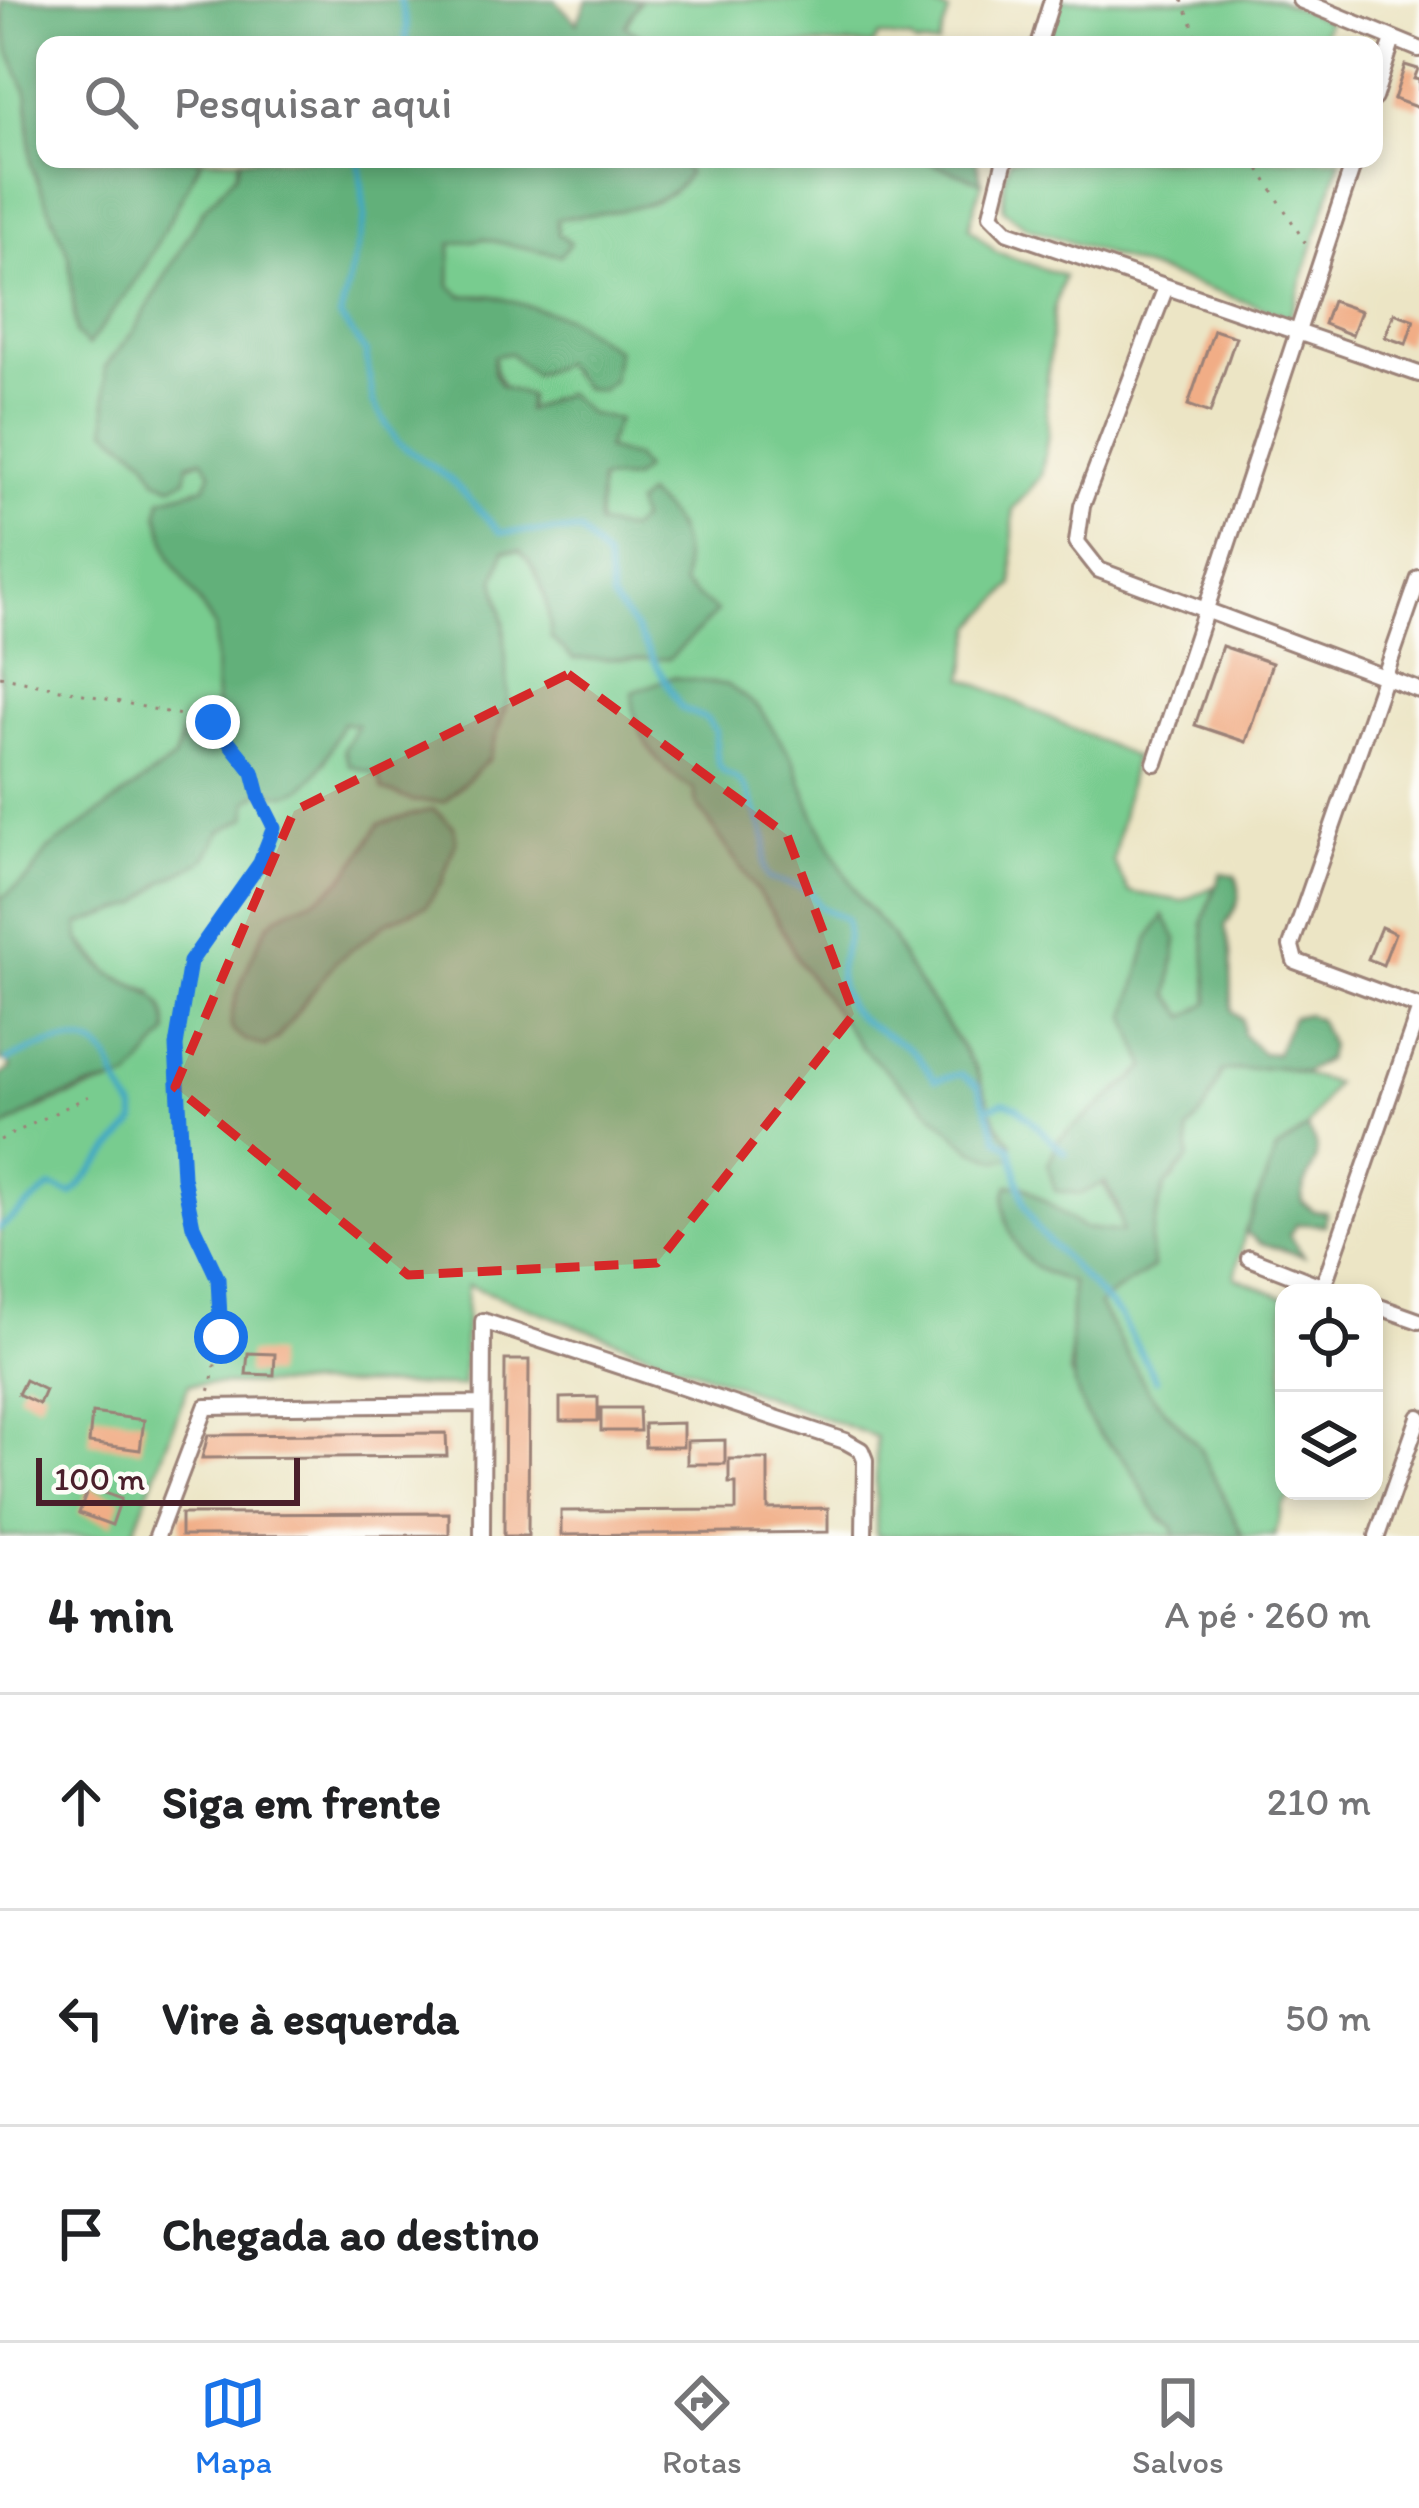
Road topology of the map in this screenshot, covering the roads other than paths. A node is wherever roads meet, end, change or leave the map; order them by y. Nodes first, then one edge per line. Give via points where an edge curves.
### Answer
1 (1052, 0) edge
2 (1300, 0) edge
3 (1041, 36) edge
4 (1393, 39) junction
5 (1419, 49) edge
6 (1383, 70) edge
7 (1003, 168) edge
8 (1351, 168) edge
9 (1166, 287) junction
10 (1300, 333) junction
11 (1419, 374) edge
12 (1419, 578) edge
13 (1204, 612) junction
14 (1387, 678) junction
15 (1419, 690) edge
16 (1155, 763) dead end
17 (1419, 1009) edge
18 (1250, 1258) dead end
19 (1315, 1284) edge
20 (1324, 1284) edge
21 (1383, 1308) edge
22 (1419, 1322) edge
23 (482, 1404) junction
24 (1419, 1417) edge
25 (157, 1536) edge
26 (482, 1536) edge
27 (864, 1536) edge
28 (1377, 1536) edge

1 - 3 street
2 - 4 street
4 - 5 street
4 - 6 street
7 - 9 street via 992,215 1008,232
8 - 10 street
9 - 10 street
9 - 13 street via 1082,506 1077,542 1099,570
10 - 11 street
10 - 13 street
12 - 14 street
13 - 14 street
13 - 16 street
14 - 15 street
14 - 17 street via 1291,946 1295,961
17 - 20 street
18 - 19 street
21 - 22 street
23 - 25 street via 206,1407
23 - 26 street
23 - 27 street via 483,1321 845,1441 866,1460
24 - 28 street

